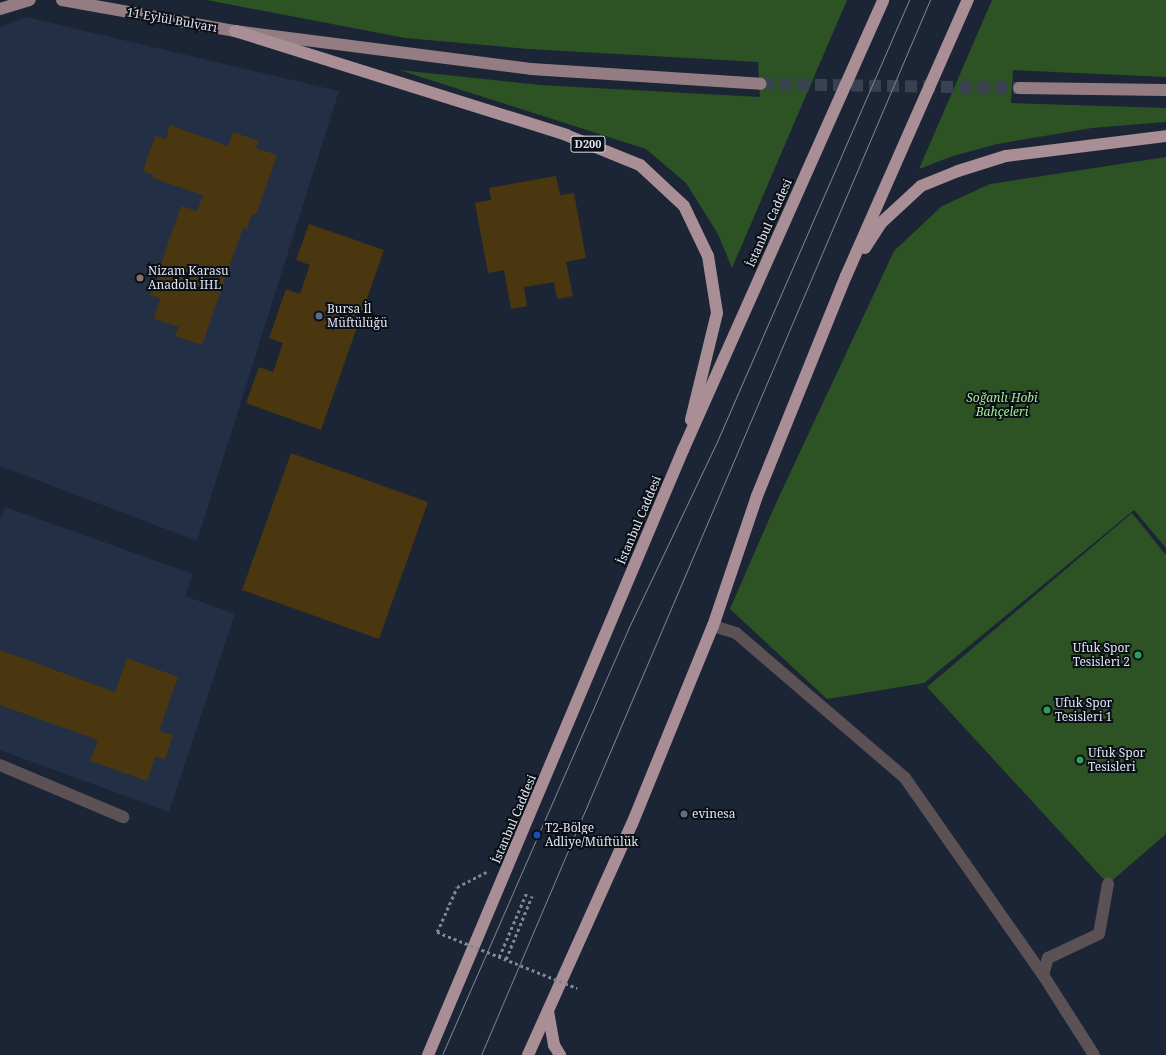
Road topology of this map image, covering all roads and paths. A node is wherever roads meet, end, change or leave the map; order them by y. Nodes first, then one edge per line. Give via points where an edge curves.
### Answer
1 (30, 0) edge
2 (62, 0) edge
3 (883, 0) edge
4 (968, 0) edge
5 (0, 9) edge
6 (235, 31) junction
7 (761, 84) tunnel mouth
8 (1019, 88) tunnel mouth
9 (1166, 90) edge
10 (1166, 136) edge
11 (846, 276) junction
12 (683, 450) junction
13 (713, 626) junction
14 (0, 765) edge
15 (123, 817) dead end
16 (1108, 884) dead end
17 (457, 887) dead end
18 (526, 894) dead end
19 (532, 896) dead end
20 (499, 957) junction
21 (506, 959) junction
22 (1043, 975) junction
23 (577, 988) dead end
24 (548, 1011) junction
25 (428, 1055) edge
26 (528, 1055) edge
27 (560, 1055) edge
28 (1094, 1055) edge

1 - 5 main road
2 - 6 main road, 11 Eylül Bulvarı
3 - 12 highway, İstanbul Caddesi
4 - 11 highway
6 - 7 main road, 11 Eylül Bulvarı via 531,69
6 - 12 highway, D200 via 566,135 640,165 684,206 708,256 717,313
8 - 9 main road
10 - 11 highway via 1006,156 922,186 881,223
11 - 13 highway via 757,496
12 - 25 highway, İstanbul Caddesi
13 - 22 lane via 736,633 905,778
13 - 24 highway via 632,824
14 - 15 lane
16 - 22 lane via 1099,934 1048,958
17 - 20 path, bridge via 437,932
18 - 20 path
19 - 21 path
20 - 21 path, bridge
21 - 23 path, bridge
22 - 28 lane
24 - 26 highway
24 - 27 highway via 554,1045

